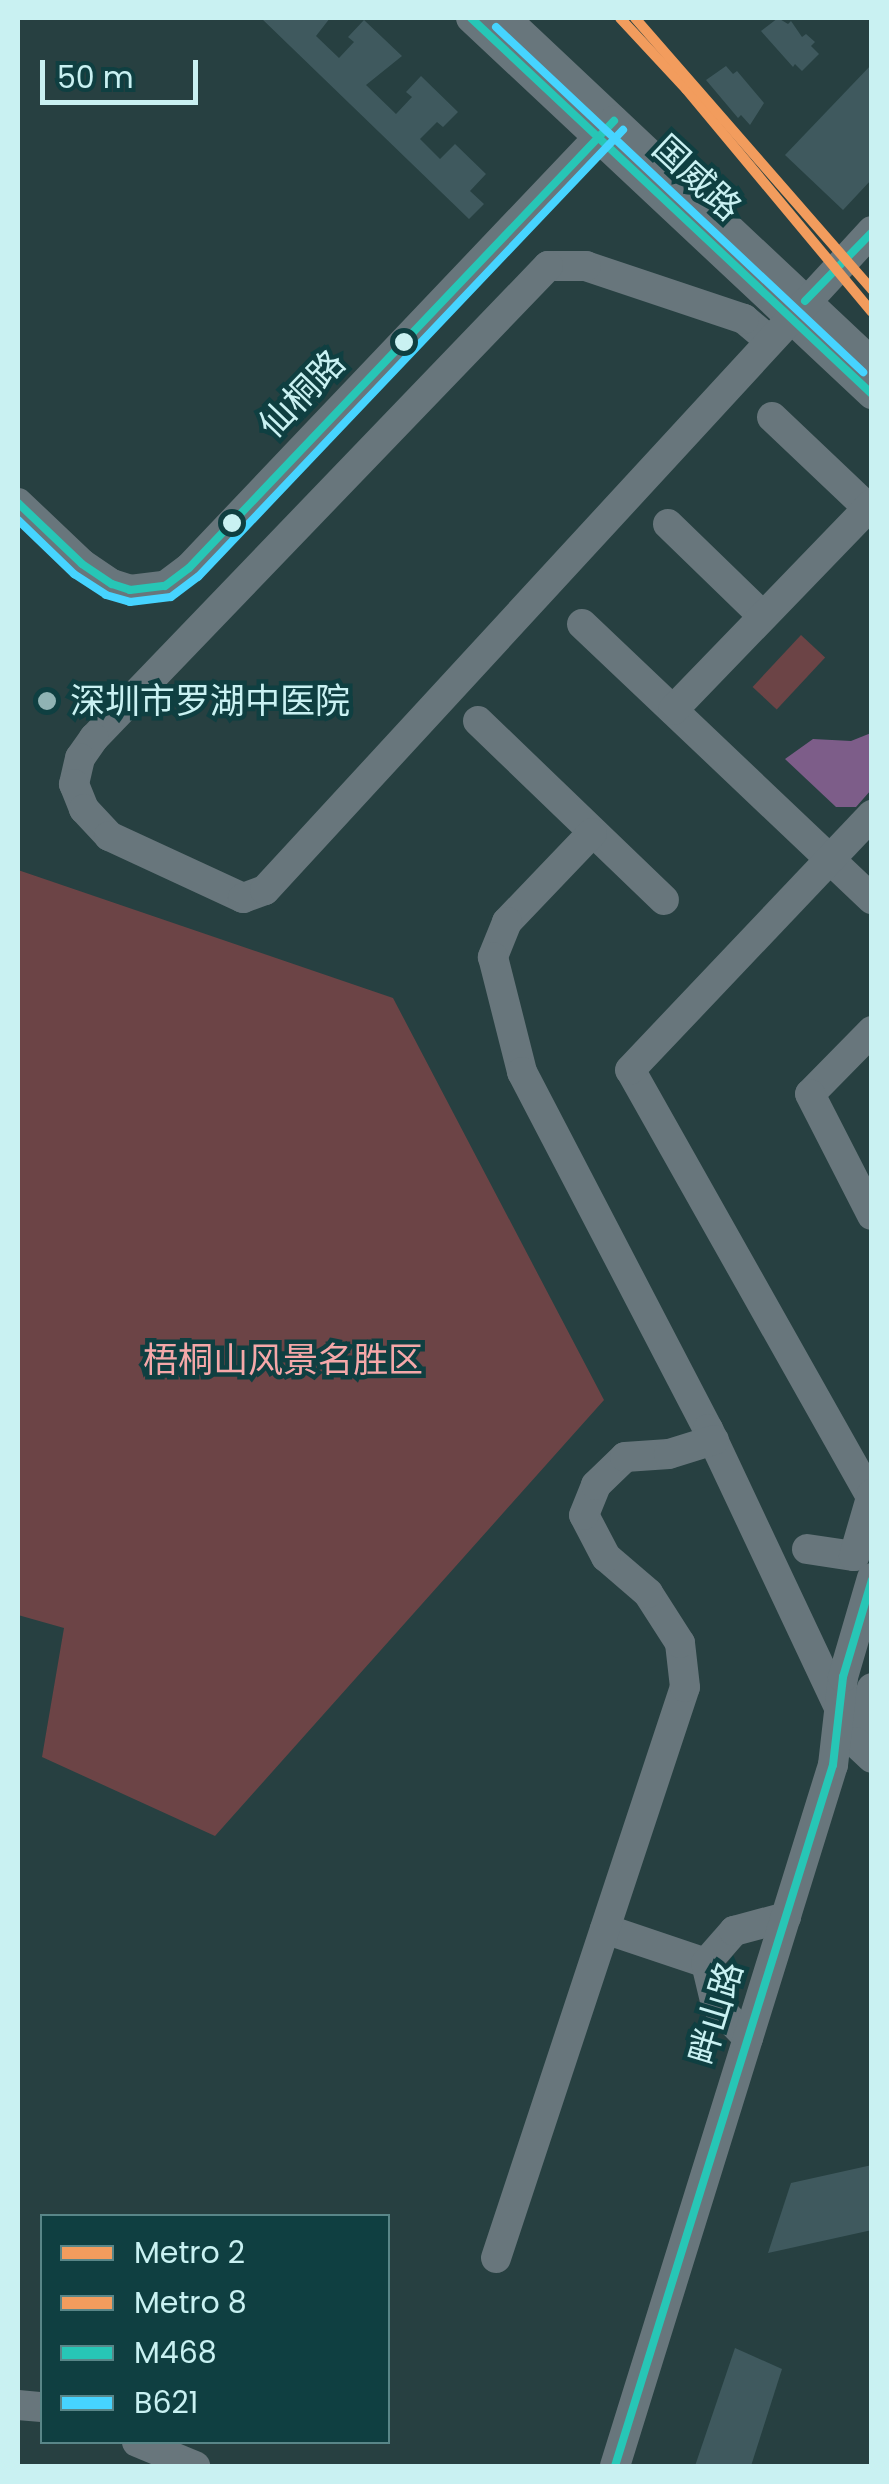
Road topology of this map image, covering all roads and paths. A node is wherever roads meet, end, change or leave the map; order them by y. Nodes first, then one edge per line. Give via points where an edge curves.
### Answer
1 (472, 18) edge
2 (505, 18) edge
3 (606, 129) junction
4 (872, 231) edge
5 (798, 309) junction
6 (769, 340) junction
7 (872, 363) edge
8 (872, 394) edge
9 (772, 417) dead end
10 (18, 502) edge
11 (870, 508) edge
12 (668, 524) dead end
13 (763, 616) junction
14 (582, 624) dead end
15 (673, 710) junction
16 (478, 721) dead end
17 (872, 815) edge
18 (592, 833) junction
19 (829, 859) junction
20 (664, 900) dead end
21 (872, 900) edge
22 (872, 1031) edge
23 (872, 1215) edge
24 (714, 1440) junction
25 (871, 1496) edge
26 (807, 1549) dead end
27 (872, 1578) edge
28 (872, 1688) edge
29 (840, 1710) junction
30 (863, 1750) edge
31 (786, 1917) junction
32 (605, 1929) junction
33 (706, 1962) junction
34 (748, 2038) junction
35 (496, 2258) dead end
36 (142, 2444) edge
37 (195, 2466) edge
38 (615, 2466) edge

1 - 3 street, 国威路
2 - 3 street, 国威路
3 - 5 street, 国威路
3 - 10 street, 仙桐路 via 190,568 165,586 130,590 112,584
4 - 5 street
5 - 6 street
5 - 7 street, 国威路
5 - 8 street, 国威路
6 - 6 street via 264,890 242,898 108,836 84,810 74,784 94,738 548,266 586,266 744,319
9 - 11 street
11 - 13 street
12 - 13 street
13 - 15 street
14 - 15 street
15 - 19 street
16 - 18 street
17 - 19 street
18 - 20 street
18 - 24 street via 507,922 493,956 522,1072
19 - 21 street
19 - 25 street via 630,1070
22 - 23 street via 810,1094
24 - 29 street
24 - 32 street via 625,1458 596,1485 584,1514 606,1558 648,1594 680,1643 685,1686
25 - 26 street via 854,1556
27 - 29 street, 畔山路 via 849,1648
28 - 30 street
29 - 31 street, 畔山路 via 833,1765
31 - 33 street via 734,1932
31 - 34 street, 畔山路
32 - 33 street
32 - 35 street
33 - 34 street via 716,2005
34 - 38 street, 畔山路
36 - 37 street

